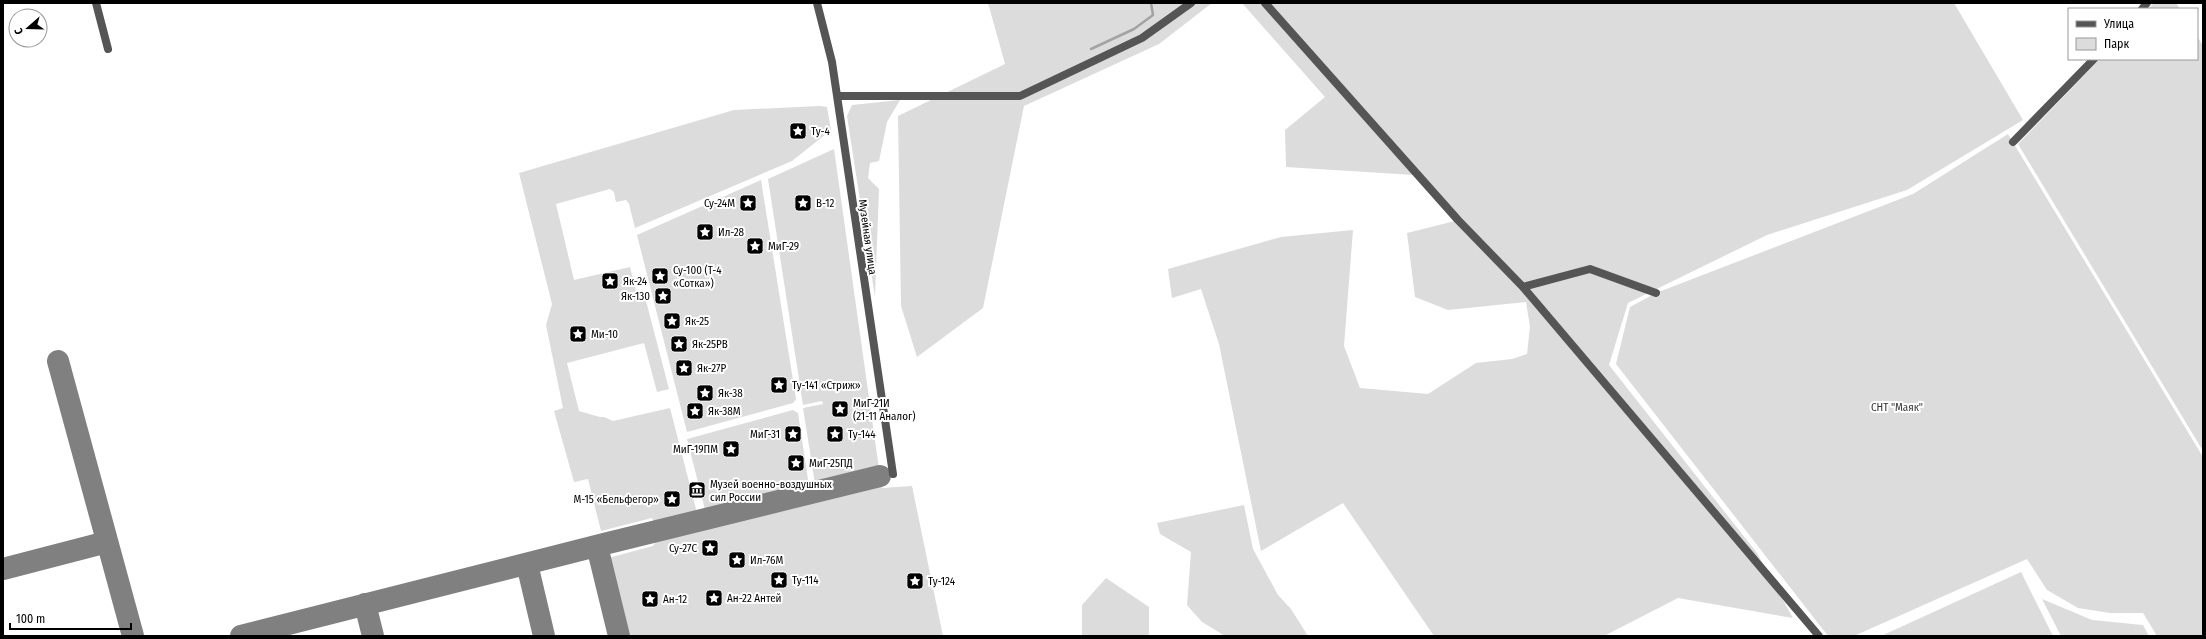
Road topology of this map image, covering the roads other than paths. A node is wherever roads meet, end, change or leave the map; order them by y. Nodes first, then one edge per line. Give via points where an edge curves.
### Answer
1 (96, 3) edge
2 (817, 3) edge
3 (1191, 3) edge
4 (1266, 3) edge
5 (108, 49) dead end
6 (2093, 60) edge
7 (837, 96) junction
8 (2013, 142) dead end
9 (1523, 287) junction
10 (1656, 293) dead end
11 (893, 474) dead end
12 (1819, 636) edge

1 - 5 street
2 - 7 street, Музейная улица via 832,62
3 - 7 street via 1142,38 1020,96
4 - 9 street via 1458,220
6 - 8 street
7 - 11 street, Музейная улица
9 - 10 street via 1590,269
9 - 12 street

